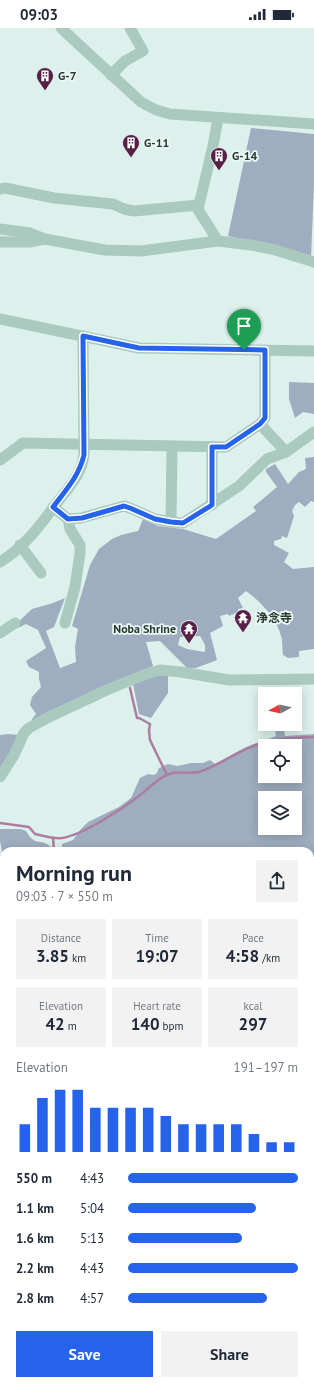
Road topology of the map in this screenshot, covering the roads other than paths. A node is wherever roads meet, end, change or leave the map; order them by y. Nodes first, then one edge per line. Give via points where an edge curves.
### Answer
1 (61, 28) edge
2 (130, 28) edge
3 (111, 74) junction
4 (216, 124) dead end
5 (314, 124) edge
6 (0, 189) edge
7 (195, 205) junction
8 (0, 229) edge
9 (45, 239) junction
10 (218, 241) junction
11 (0, 242) edge
12 (314, 262) edge
13 (0, 319) edge
14 (83, 336) junction
15 (265, 350) junction
16 (314, 351) edge
17 (260, 424) junction
18 (314, 432) edge
19 (84, 445) junction
20 (172, 446) junction
21 (212, 447) junction
22 (286, 452) junction
23 (0, 460) edge
24 (212, 505) junction
25 (53, 507) junction
26 (68, 519) junction
27 (171, 522) junction
28 (20, 545) junction
29 (0, 562) edge
30 (41, 574) dead end
31 (15, 623) dead end
32 (65, 623) dead end
33 (0, 633) edge
34 (314, 679) edge
35 (0, 777) edge

1 - 3 street
2 - 3 street via 143,51 125,61
3 - 5 street via 140,102 170,114
4 - 7 street via 199,205
6 - 7 street via 113,204 134,212
7 - 10 street
8 - 9 street via 30,233
9 - 10 street via 105,250 141,251
9 - 11 street
10 - 12 street via 272,249
13 - 14 street
14 - 15 street via 139,348
14 - 19 street
15 - 16 street
15 - 17 street via 265,418
17 - 21 street via 226,447
17 - 22 street
18 - 22 street
19 - 20 street
19 - 23 street via 23,443
19 - 25 street via 81,467 73,482
20 - 21 street
20 - 27 street
21 - 24 street
22 - 24 street via 268,459 239,486
24 - 27 street via 183,523
25 - 26 street
25 - 28 street via 28,540
26 - 27 street via 82,518 124,506 155,519
26 - 32 street via 70,529 80,545 80,553 75,587
28 - 29 street
28 - 30 street
31 - 33 street
34 - 35 street via 229,680 160,670 146,674 29,728

